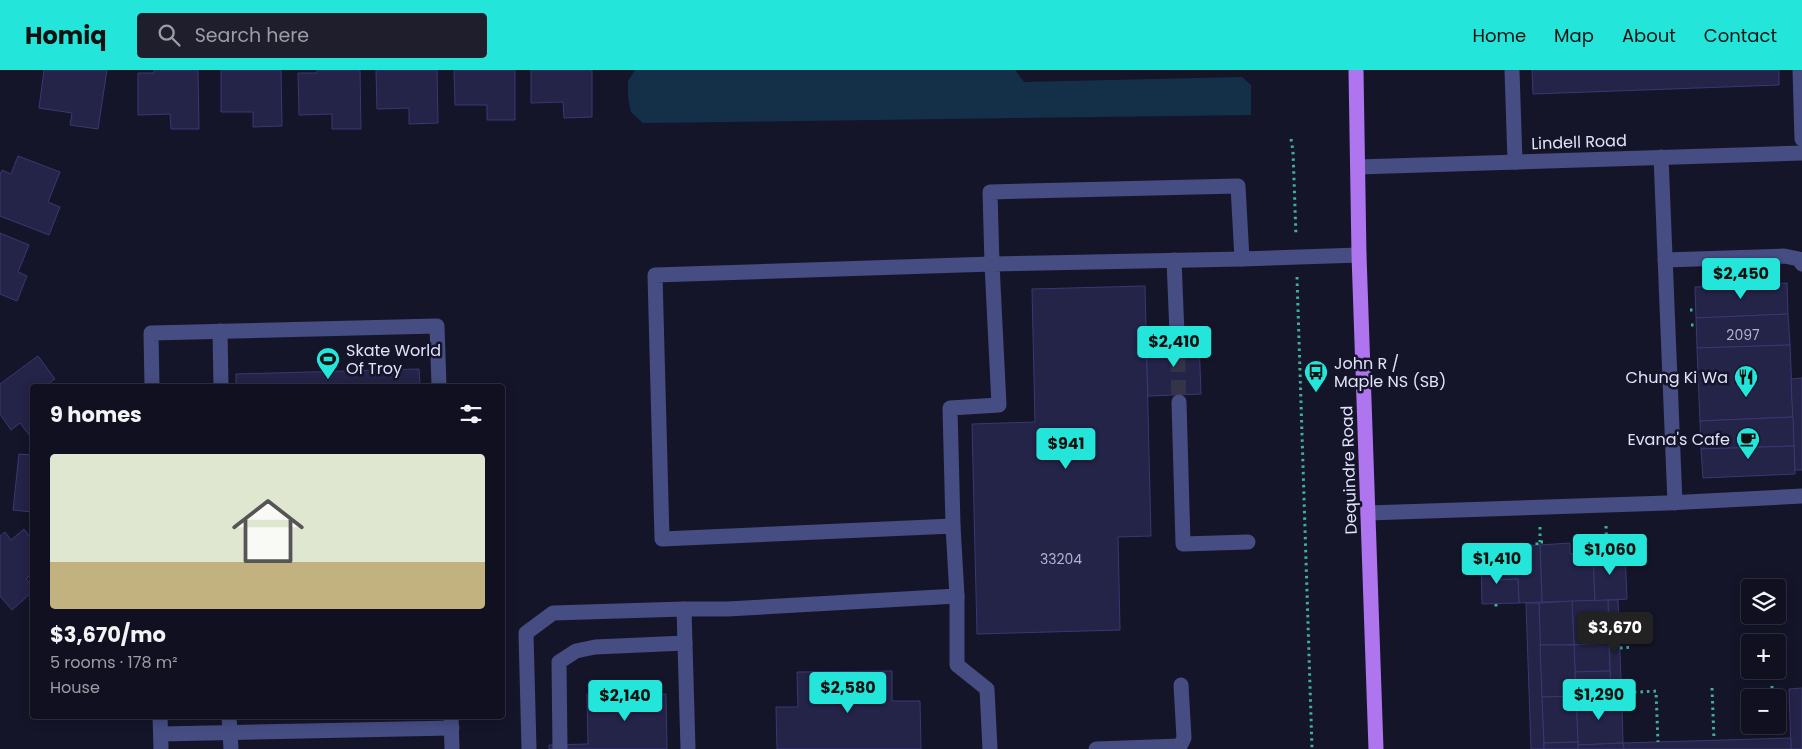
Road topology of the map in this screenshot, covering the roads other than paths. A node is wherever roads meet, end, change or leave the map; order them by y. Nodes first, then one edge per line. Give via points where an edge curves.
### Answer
1 (1356, 70) edge
2 (1512, 70) edge
3 (1800, 70) edge
4 (1802, 139) edge
5 (1802, 153) edge
6 (1661, 157) junction
7 (1515, 162) junction
8 (1358, 167) junction
9 (1359, 255) junction
10 (1242, 259) junction
11 (1174, 260) junction
12 (1665, 260) junction
13 (992, 264) junction
14 (1802, 264) edge
15 (220, 331) junction
16 (1177, 334) tunnel mouth
17 (152, 384) edge
18 (221, 384) edge
19 (439, 384) edge
20 (1179, 402) tunnel mouth
21 (1802, 496) edge
22 (1675, 503) junction
23 (1368, 513) junction
24 (953, 526) junction
25 (1248, 542) dead end
26 (957, 596) junction
27 (684, 609) junction
28 (685, 643) junction
29 (1180, 685) dead end
30 (160, 719) edge
31 (229, 719) edge
32 (451, 722) edge
33 (230, 733) junction
34 (161, 734) junction
35 (161, 749) edge
36 (231, 749) edge
37 (452, 749) edge
38 (529, 749) edge
39 (560, 749) edge
40 (688, 749) edge
41 (990, 749) edge
42 (1096, 749) edge
43 (1376, 749) edge

1 - 8 main road, Dequindre Road
2 - 7 street
3 - 4 street
5 - 6 street, Lindell Road
6 - 7 street, Lindell Road
6 - 12 street
7 - 8 street, Lindell Road
8 - 9 main road, Dequindre Road
9 - 10 street
9 - 23 main road, Dequindre Road
10 - 11 street
10 - 13 street via 1238,186 990,192
11 - 13 street
11 - 16 street
12 - 14 street via 1784,256 1799,259
12 - 22 street
13 - 24 street via 999,404 950,408
13 - 24 street via 655,275 662,539
15 - 17 street via 151,333
15 - 18 street
15 - 19 street via 437,326
20 - 25 street via 1183,544
21 - 22 street
22 - 23 street
23 - 43 main road, Dequindre Road
24 - 26 street
26 - 27 street
26 - 41 street via 958,665 987,689
27 - 28 street
27 - 38 street via 553,613 526,633
28 - 39 street via 595,647 576,651 560,662
28 - 40 street
29 - 42 street via 1184,738 1180,746
30 - 34 street
31 - 33 street
32 - 33 street
32 - 37 street
33 - 34 street
33 - 36 street
34 - 35 street

